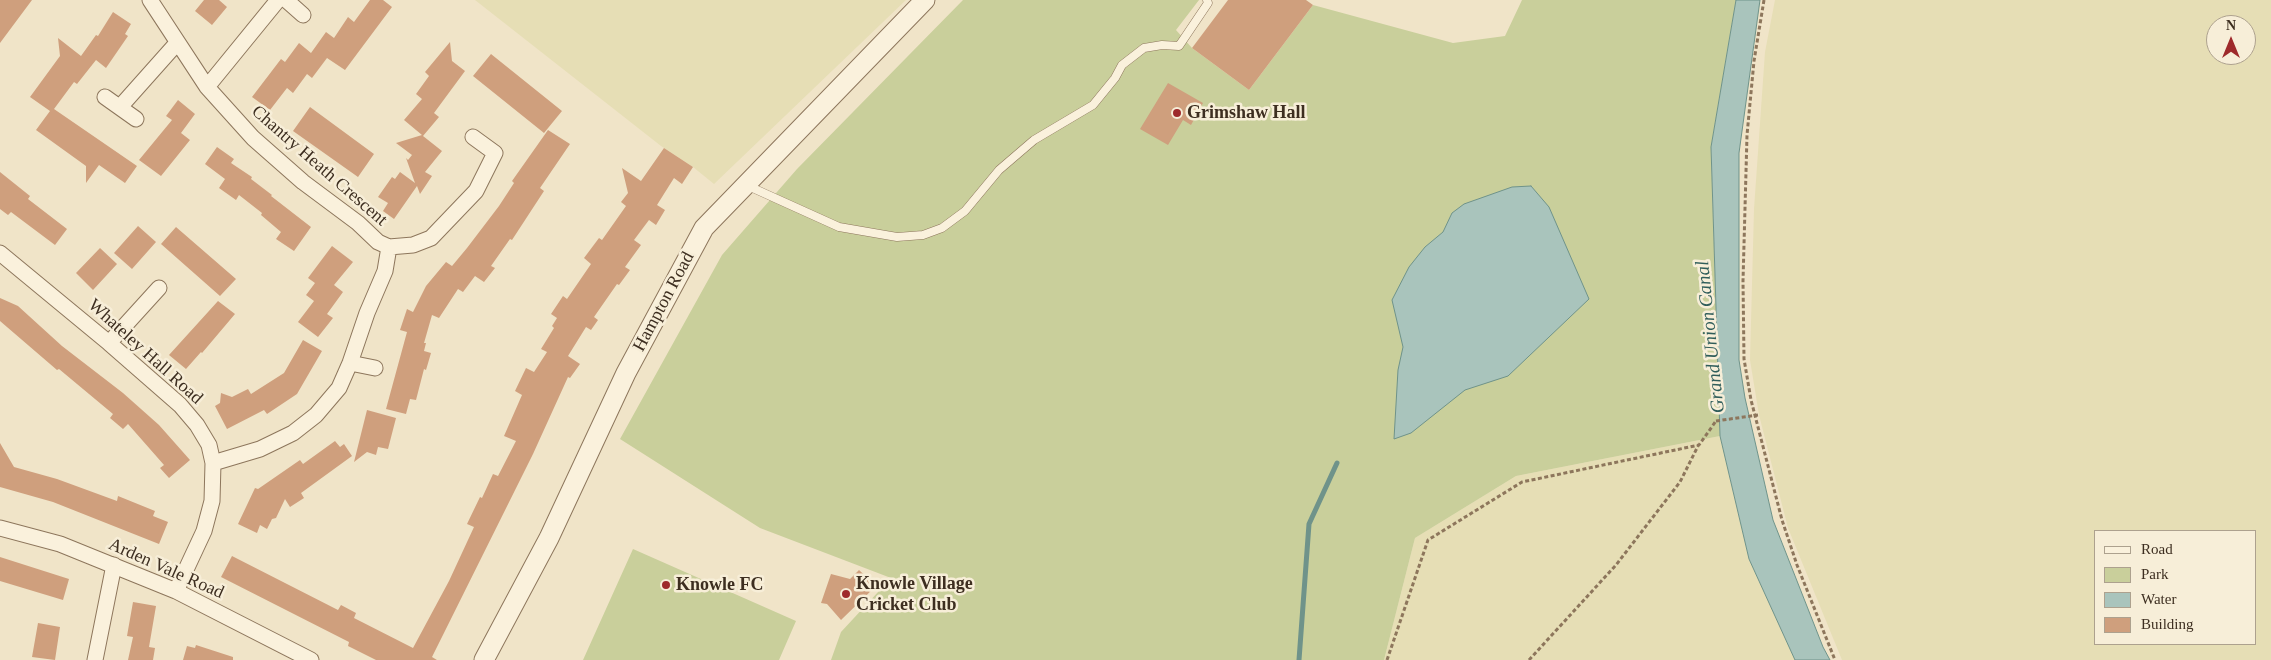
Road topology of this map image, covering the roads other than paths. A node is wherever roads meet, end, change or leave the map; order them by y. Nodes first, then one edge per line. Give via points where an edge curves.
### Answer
1 (150, 0) edge
2 (278, 0) edge
3 (286, 0) edge
4 (925, 0) edge
5 (1208, 1) edge
6 (303, 15) dead end
7 (177, 43) junction
8 (207, 87) junction
9 (105, 97) dead end
10 (120, 107) junction
11 (136, 119) dead end
12 (473, 137) dead end
13 (744, 184) junction
14 (389, 247) junction
15 (0, 253) edge
16 (159, 288) dead end
17 (109, 343) junction
18 (350, 363) junction
19 (375, 368) dead end
20 (213, 463) junction
21 (0, 528) edge
22 (114, 565) junction
23 (176, 591) junction
24 (95, 660) edge
25 (311, 660) edge
26 (484, 660) edge

1 - 7 street, Chantry Heath Crescent
2 - 8 street
3 - 6 street
4 - 13 street, Hampton Road
5 - 13 lane via 1179,46 1162,44 1144,48 1122,65 1093,105 1034,140 999,170 965,211 942,228 923,235 897,237 839,227
7 - 8 street, Chantry Heath Crescent
7 - 10 street
8 - 14 street, Chantry Heath Crescent via 253,138 288,169 378,242
9 - 10 street
10 - 11 street
12 - 14 street, Chantry Heath Crescent via 495,153 476,191 431,238 413,245
13 - 26 street, Hampton Road via 704,228 626,373 549,538
14 - 18 street, Chantry Heath Crescent via 385,271
15 - 17 street, Whateley Hall Road
16 - 17 street
17 - 20 street, Whateley Hall Road via 186,412 209,445
18 - 19 street
18 - 20 street, Chantry Heath Crescent via 339,388 316,415 293,433 260,449
20 - 23 street, Whateley Hall Road via 212,501 204,531
21 - 22 street, Arden Vale Road via 60,544
22 - 23 street, Arden Vale Road
22 - 24 street
23 - 25 street, Arden Vale Road

